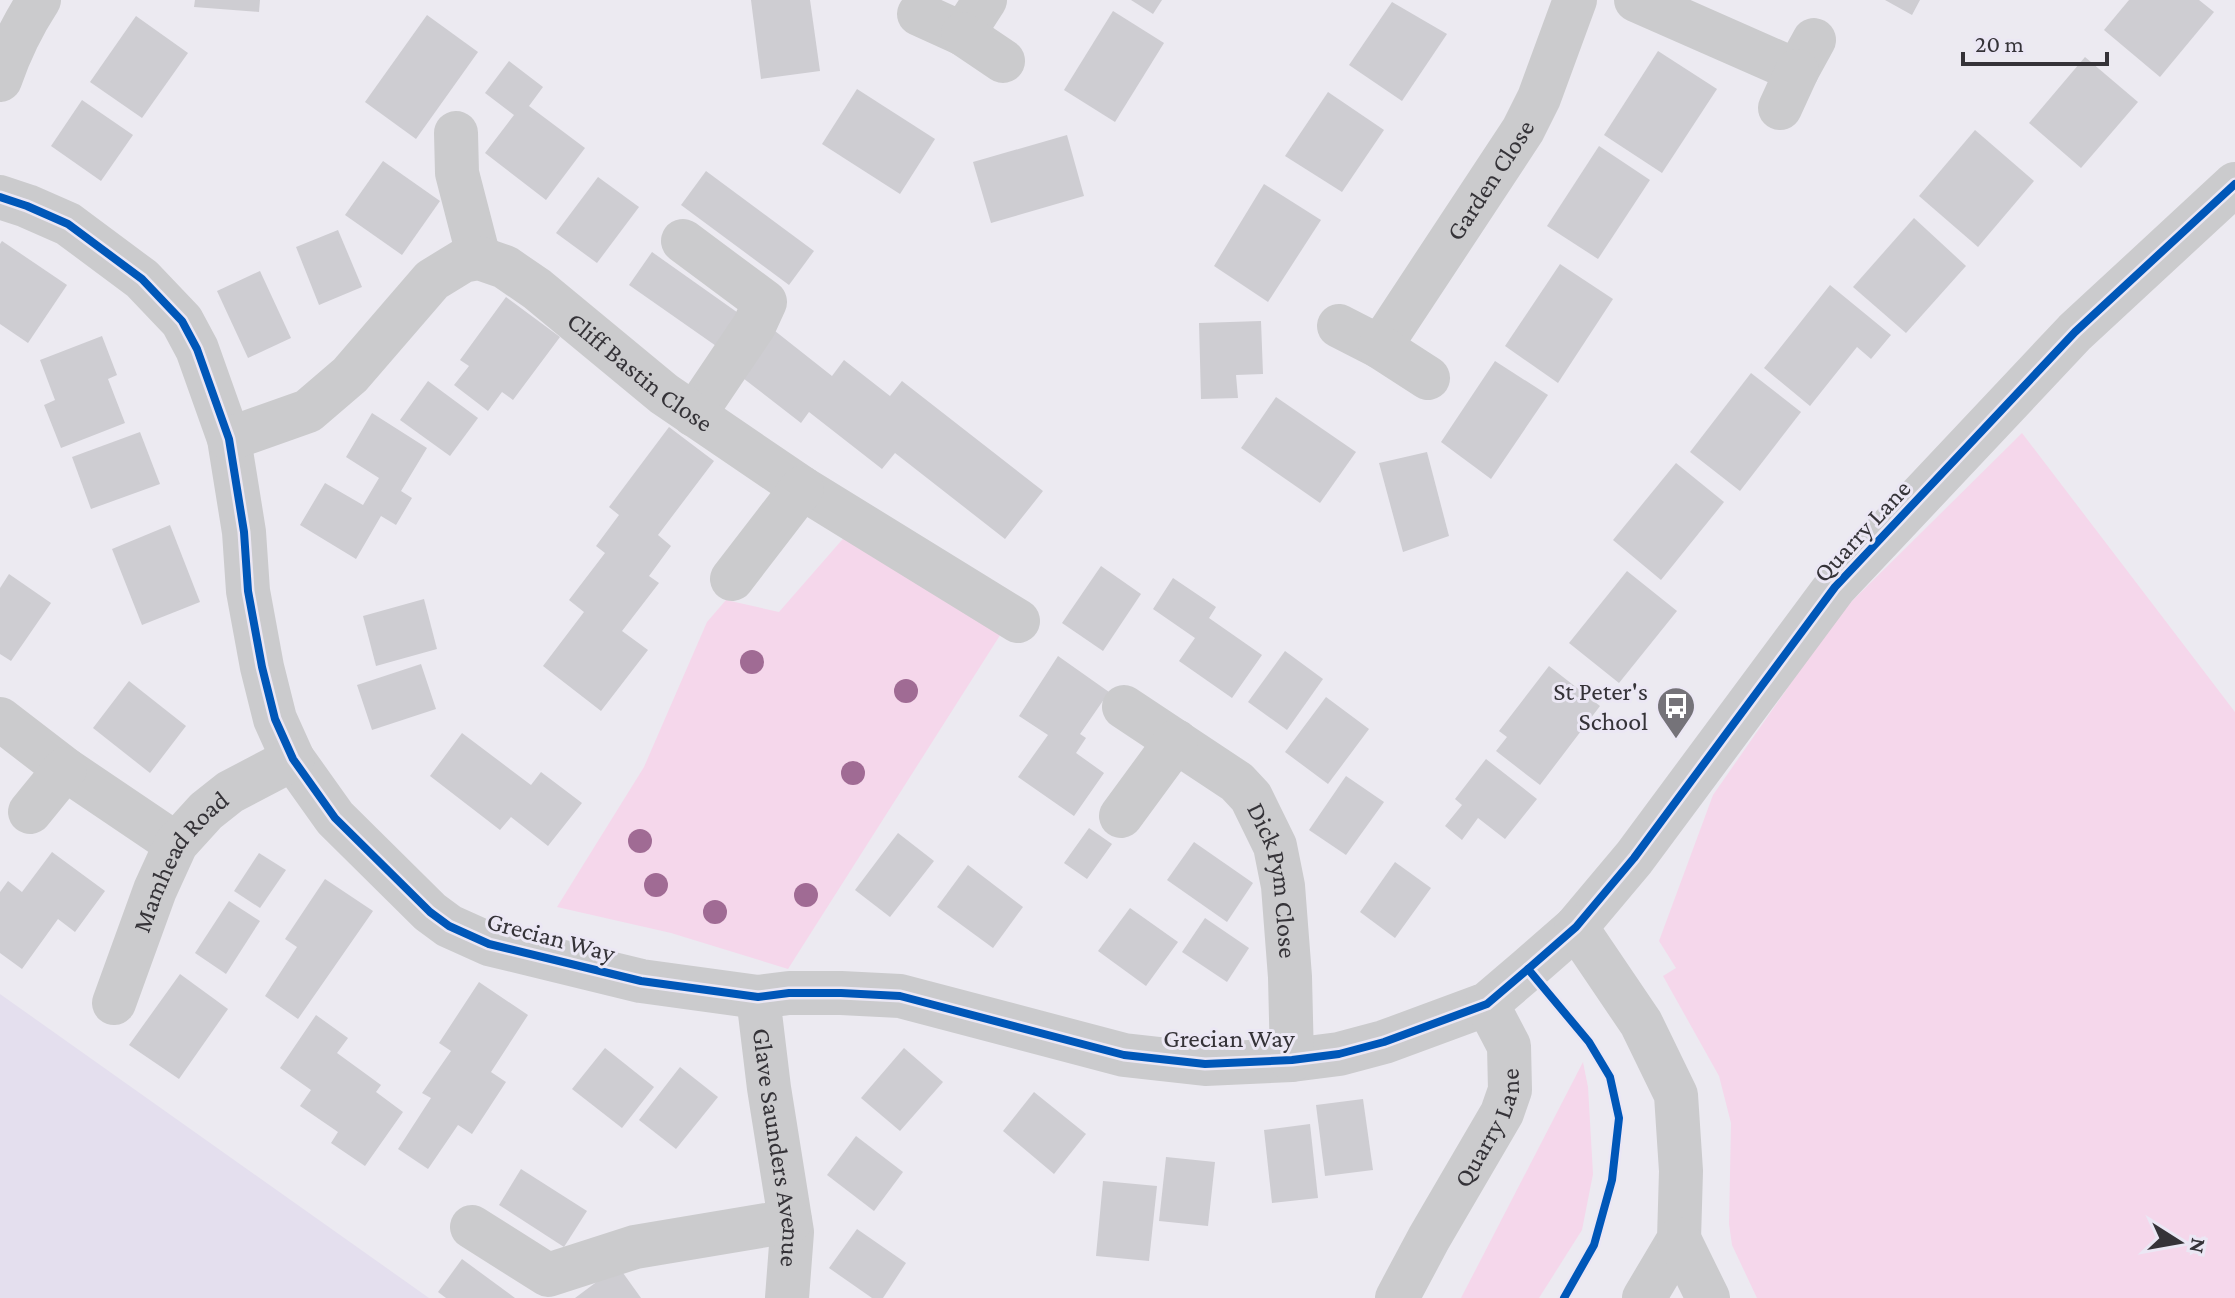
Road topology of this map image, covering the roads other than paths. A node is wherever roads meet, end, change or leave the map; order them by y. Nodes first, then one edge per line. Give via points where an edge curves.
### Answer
1 (39, 0) edge
2 (1575, 0) edge
3 (1636, 0) edge
4 (919, 14) dead end
5 (974, 17) edge
6 (1003, 61) dead end
7 (1797, 73) dead end
8 (0, 80) edge
9 (456, 133) dead end
10 (2235, 184) edge
11 (0, 197) edge
12 (683, 241) dead end
13 (479, 258) junction
14 (1339, 326) dead end
15 (1380, 347) junction
16 (1428, 378) dead end
17 (694, 415) junction
18 (229, 439) junction
19 (802, 488) junction
20 (732, 579) dead end
21 (1018, 621) dead end
22 (1124, 707) dead end
23 (0, 719) edge
24 (1176, 741) junction
25 (293, 759) junction
26 (65, 769) junction
27 (30, 812) dead end
28 (1121, 816) dead end
29 (176, 844) junction
30 (1576, 927) junction
31 (758, 997) junction
32 (114, 1003) dead end
33 (1487, 1004) junction
34 (1292, 1060) junction
35 (790, 1221) junction
36 (472, 1227) dead end
37 (1679, 1239) junction
38 (787, 1298) edge
39 (1397, 1298) edge
40 (1644, 1298) edge
41 (1708, 1298) edge

1 - 8 street
2 - 15 street, Garden Close via 1523,130
3 - 7 street
4 - 5 street
5 - 6 street
9 - 13 street via 457,173
10 - 30 street, Quarry Lane via 2075,332 1835,587 1634,858
11 - 18 street, Grecian Way via 68,224 164,300 197,349
12 - 17 street via 765,302
13 - 17 street, Cliff Bastin Close via 505,267 537,289
13 - 18 street via 463,261 432,280 350,375 308,411
14 - 15 street
15 - 16 street
17 - 19 street, Cliff Bastin Close
18 - 25 street, Grecian Way via 262,667 275,719
19 - 20 street
19 - 21 street, Cliff Bastin Close
22 - 24 street, Dick Pym Close
23 - 26 street
24 - 28 street
24 - 34 street, Dick Pym Close via 1237,782 1251,797 1275,846 1283,886
25 - 29 street, Mamhead Road via 230,792
25 - 31 street, Grecian Way via 335,818 449,926 489,944 641,981
26 - 27 street
26 - 29 street
29 - 32 street, Mamhead Road
30 - 33 street, Quarry Lane
30 - 37 street via 1641,1023 1676,1095
31 - 34 street, Grecian Way via 900,996 1124,1055 1205,1064
31 - 35 street, Glave Saunders Avenue
33 - 34 street, Grecian Way via 1384,1042
33 - 39 street, Quarry Lane via 1509,1046 1510,1090
35 - 36 street via 635,1247 548,1275
35 - 38 street, Glave Saunders Avenue
37 - 40 street
37 - 41 street

